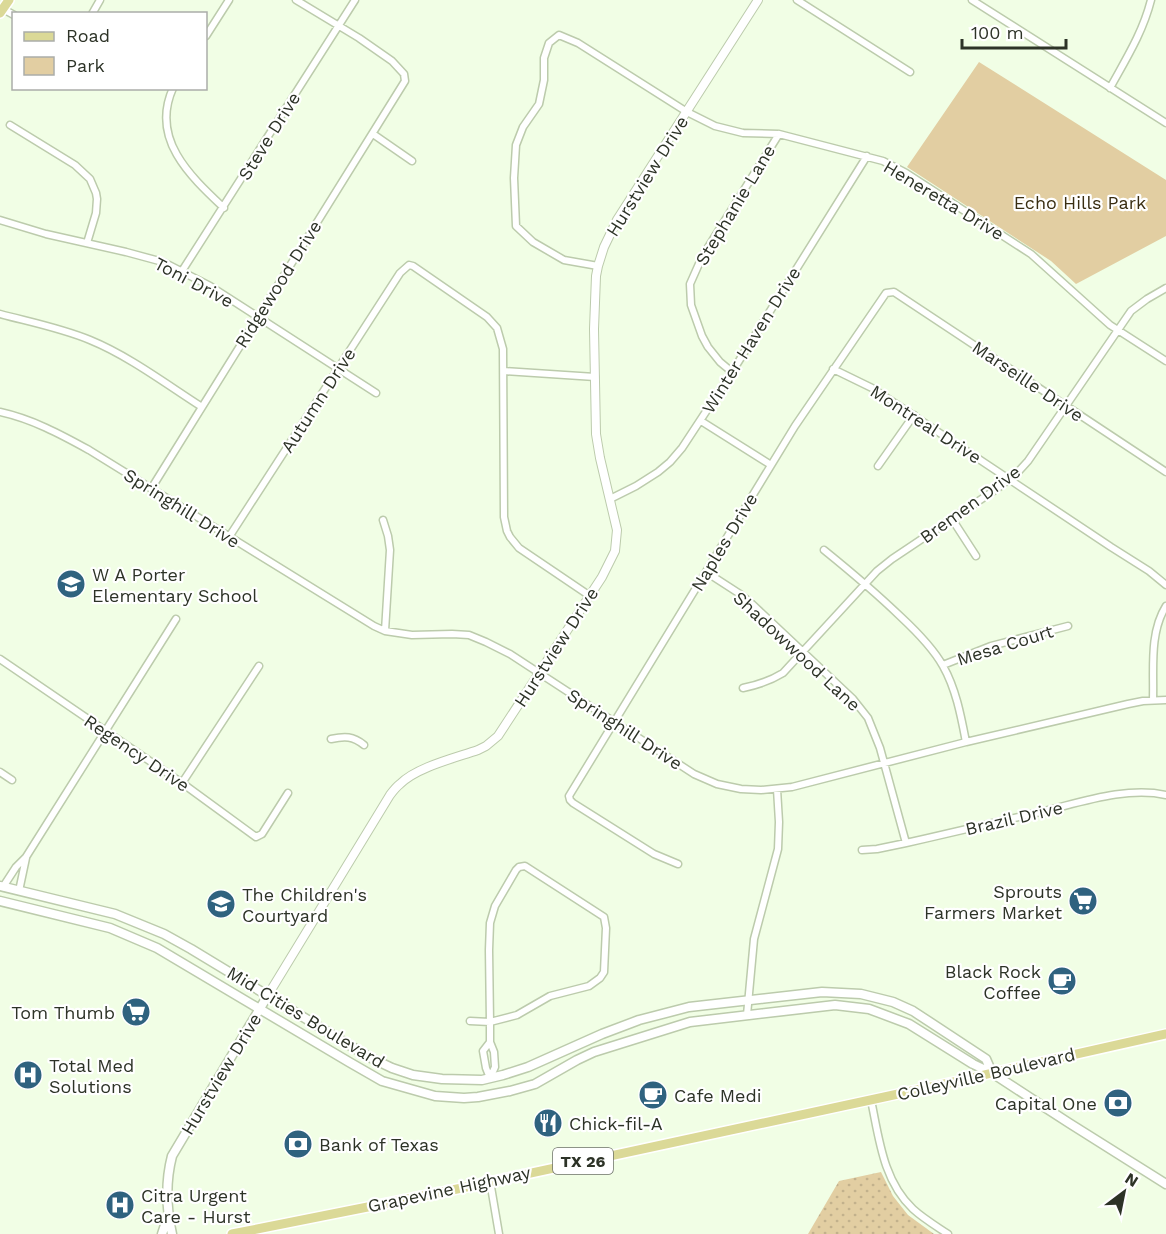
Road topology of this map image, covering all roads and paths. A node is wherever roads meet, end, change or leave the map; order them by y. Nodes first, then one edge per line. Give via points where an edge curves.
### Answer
1 (229, 0) edge
2 (296, 0) edge
3 (356, 0) edge
4 (758, 0) edge
5 (797, 0) edge
6 (972, 0) edge
7 (1150, 1) edge
8 (339, 26) junction
9 (207, 34) edge
10 (910, 72) dead end
11 (1110, 88) junction
12 (173, 90) edge
13 (687, 112) junction
14 (1166, 123) edge
15 (10, 125) dead end
16 (373, 134) junction
17 (779, 134) junction
18 (867, 156) junction
19 (412, 161) dead end
20 (224, 208) junction
21 (0, 220) edge
22 (87, 243) junction
23 (598, 266) junction
24 (182, 271) junction
25 (1166, 288) edge
26 (890, 291) joint
27 (0, 314) edge
28 (258, 317) junction
29 (1118, 330) junction
30 (1166, 361) edge
31 (338, 369) junction
32 (833, 369) junction
33 (504, 371) junction
34 (732, 372) junction
35 (595, 377) junction
36 (376, 393) dead end
37 (202, 406) junction
38 (1066, 406) junction
39 (0, 413) edge
40 (914, 415) junction
41 (700, 421) junction
42 (771, 465) junction
43 (878, 466) dead end
44 (1166, 472) edge
45 (1009, 479) junction
46 (151, 489) junction
47 (610, 500) junction
48 (952, 519) junction
49 (383, 520) dead end
50 (229, 537) junction
51 (824, 550) dead end
52 (976, 556) dead end
53 (706, 572) junction
54 (865, 583) junction
55 (1166, 585) edge
56 (590, 596) junction
57 (1166, 606) edge
58 (176, 619) dead end
59 (1068, 626) dead end
60 (385, 631) junction
61 (804, 652) junction
62 (0, 659) edge
63 (943, 665) junction
64 (259, 666) dead end
65 (538, 673) junction
66 (743, 688) dead end
67 (1153, 700) junction
68 (1166, 700) edge
69 (614, 722) junction
70 (105, 732) junction
71 (331, 739) dead end
72 (966, 742) junction
73 (364, 745) dead end
74 (884, 763) junction
75 (0, 772) edge
76 (12, 780) dead end
77 (182, 783) junction
78 (777, 789) junction
79 (288, 793) dead end
80 (1166, 795) edge
81 (906, 843) junction
82 (862, 850) dead end
83 (26, 857) junction
84 (678, 864) dead end
85 (2, 886) edge
86 (19, 891) junction
87 (0, 901) edge
88 (139, 923) junction
89 (132, 937) junction
90 (268, 995) junction
91 (747, 1000) junction
92 (260, 1008) junction
93 (747, 1015) junction
94 (470, 1021) dead end
95 (490, 1022) junction
96 (1166, 1034) edge
97 (356, 1050) junction
98 (349, 1062) junction
99 (992, 1073) junction
100 (490, 1078) junction
101 (495, 1095) junction
102 (871, 1100) junction
103 (807, 1114) joint
104 (490, 1181) junction
105 (1166, 1184) edge
106 (168, 1215) junction
107 (946, 1233) edge
108 (162, 1234) edge
109 (172, 1234) edge
110 (232, 1234) edge
111 (499, 1234) edge

1 - 9 street
2 - 8 street
3 - 8 street, Steve Drive
4 - 13 street, Hurstview Drive
5 - 10 street
6 - 11 street
7 - 11 street via 1136,44
8 - 16 street, Ridgewood Drive via 392,61 406,79
8 - 20 street, Steve Drive
11 - 14 street
12 - 20 street via 167,106 171,146 199,184
13 - 17 street, Heneretta Drive via 715,126 743,133
13 - 23 street, Hurstview Drive via 618,220
13 - 23 street, Heneretta Drive via 578,43 559,35 549,43 539,104 516,145 516,226 533,242 564,260
15 - 22 street via 75,165 90,179 97,199
16 - 19 street
16 - 28 street, Ridgewood Drive
17 - 18 street, Heneretta Drive
17 - 34 street, Stephanie Lane via 702,256 690,284 691,305 702,336
18 - 29 street, Heneretta Drive via 906,174 1031,254
18 - 34 street, Winter Haven Drive
20 - 24 street, Steve Drive
21 - 22 street, Toni Drive
22 - 24 street, Toni Drive via 163,262
23 - 35 street, Hurstview Drive
24 - 28 street, Toni Drive
25 - 29 street, Bremen Drive via 1131,311
26 - 32 street, Naples Drive
26 - 38 street, Marseille Drive
27 - 37 street via 102,345
28 - 31 street, Toni Drive
28 - 37 street, Ridgewood Drive
29 - 30 street, Heneretta Drive
29 - 38 street, Bremen Drive
31 - 33 street, Autumn Drive via 409,265 492,322 500,337
31 - 36 street, Toni Drive
31 - 50 street, Autumn Drive
32 - 40 street, Montreal Drive
32 - 42 street, Naples Drive
33 - 35 street
33 - 56 street via 507,531 519,548
34 - 41 street, Winter Haven Drive
35 - 47 street, Hurstview Drive via 596,434
37 - 46 street, Ridgewood Drive
38 - 44 street, Marseille Drive
38 - 45 street, Bremen Drive via 1028,461
39 - 46 street, Springhill Drive via 47,427
40 - 43 street
40 - 45 street, Montreal Drive
41 - 42 street
41 - 47 street, Winter Haven Drive via 670,462
42 - 53 street, Naples Drive
45 - 48 street, Bremen Drive
45 - 55 street, Montreal Drive
46 - 50 street, Springhill Drive
47 - 56 street, Hurstview Drive via 617,541 611,561
48 - 52 street
48 - 54 street, Bremen Drive via 892,559
49 - 60 street via 390,550
50 - 60 street, Springhill Drive
51 - 54 street
53 - 61 street, Shadowwood Lane via 740,594
53 - 69 street, Naples Drive
54 - 61 street, Bremen Drive
54 - 63 street via 913,629
56 - 65 street, Hurstview Drive
57 - 67 street via 1154,646
58 - 70 street
59 - 63 street, Mesa Court via 991,646
60 - 65 street, Springhill Drive via 469,635 510,654
61 - 66 street, Bremen Drive via 771,681
61 - 74 street, Shadowwood Lane via 868,718
62 - 70 street, Regency Drive
63 - 72 street via 956,696
64 - 77 street
65 - 69 street, Springhill Drive
65 - 90 street, Hurstview Drive via 498,736 486,746 412,775 390,795
67 - 68 street, Springhill Drive
67 - 72 street, Springhill Drive
69 - 78 street, Springhill Drive via 704,779 741,789
69 - 84 street, Naples Drive via 570,800 654,854
70 - 77 street, Regency Drive
70 - 83 street
71 - 73 street via 346,736
72 - 74 street, Springhill Drive
74 - 78 street, Springhill Drive
74 - 81 street, Shadowwood Lane
75 - 76 street
77 - 79 street, Regency Drive via 256,837 262,834
78 - 91 street via 778,849 754,939
80 - 81 street, Brazil Drive via 1125,793
81 - 82 street, Brazil Drive
83 - 85 street
83 - 86 street
85 - 86 main road, Mid Cities Boulevard
86 - 88 main road, Mid Cities Boulevard
87 - 89 main road, Mid Cities Boulevard
88 - 89 main road
88 - 90 main road, Mid Cities Boulevard
89 - 92 main road, Mid Cities Boulevard via 166,952
90 - 92 main road, Hurstview Drive
90 - 97 main road, Mid Cities Boulevard
91 - 93 street
91 - 99 main road, Mid Cities Boulevard via 822,992 861,994 893,1002 920,1015 986,1059
91 - 100 main road, Mid Cities Boulevard via 689,1006 639,1020 528,1067
92 - 98 main road, Mid Cities Boulevard
92 - 106 main road, Hurstview Drive via 172,1156
93 - 99 main road, Mid Cities Boulevard via 835,1005 869,1009 909,1024
93 - 101 main road, Mid Cities Boulevard via 666,1028 594,1052 536,1084
94 - 95 street
95 - 95 street via 492,915 516,870 525,866 604,917 604,972 594,983 550,996 517,1015
95 - 100 street via 495,1067
96 - 99 main road, Colleyville Boulevard / TX 26
97 - 98 main road
97 - 100 main road, Mid Cities Boulevard via 413,1075
98 - 101 main road, Mid Cities Boulevard via 382,1080 435,1096
99 - 102 main road, Colleyville Boulevard / TX 26
99 - 105 main road
100 - 101 main road
102 - 103 main road, Colleyville Boulevard / TX 26
102 - 107 street via 882,1155 897,1189 911,1207
103 - 104 main road, Grapevine Highway / TX 26
104 - 110 main road, Grapevine Highway / TX 26
104 - 111 street
106 - 108 main road, Hurstview Drive
106 - 109 main road, Hurstview Drive

